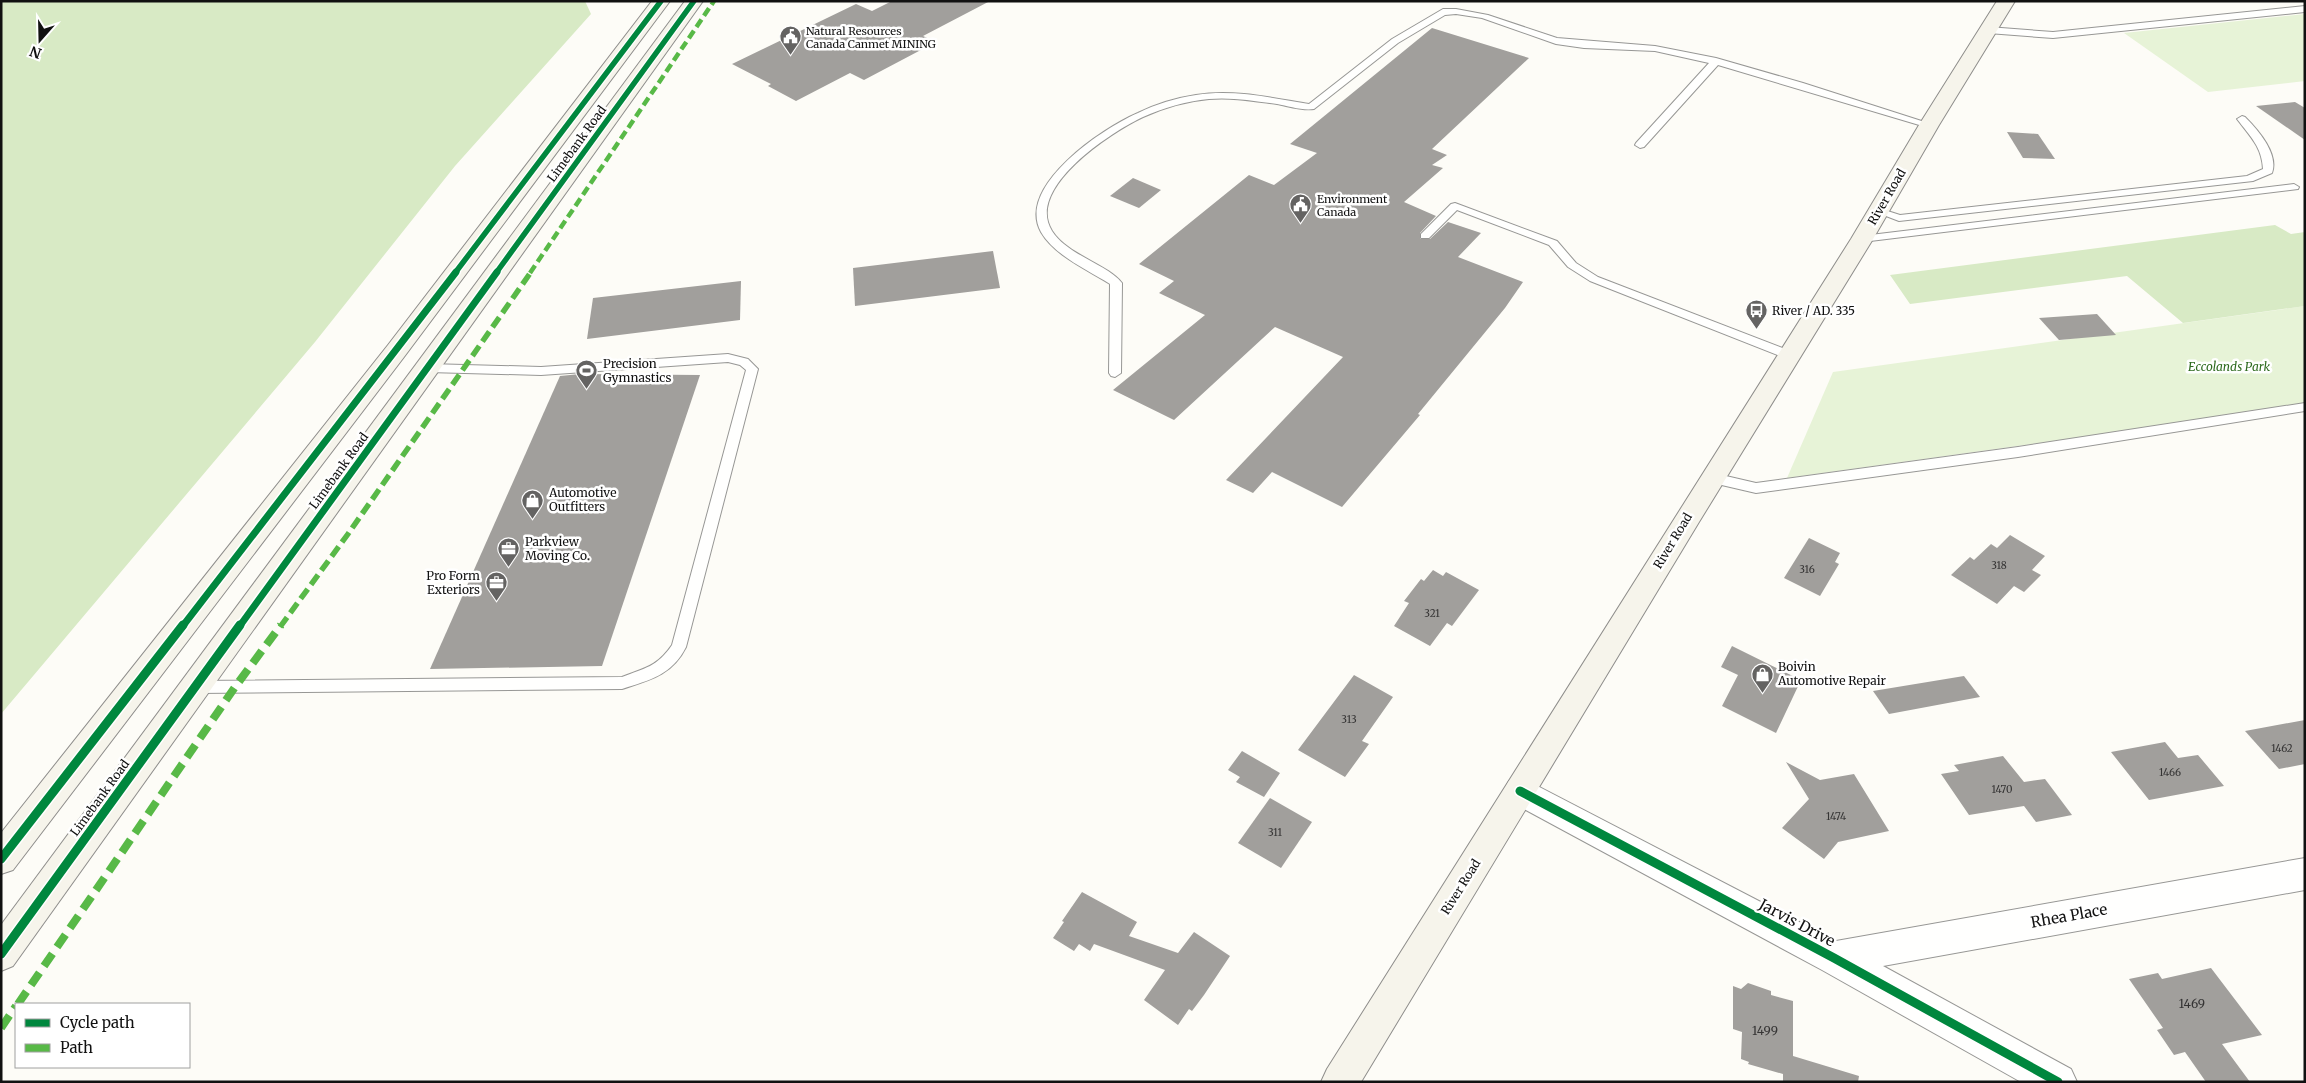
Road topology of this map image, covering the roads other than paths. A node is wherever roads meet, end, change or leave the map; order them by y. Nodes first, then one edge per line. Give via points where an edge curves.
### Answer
1 (662, 1) edge
2 (694, 1) edge
3 (2006, 1) edge
4 (2305, 9) edge
5 (1988, 30) junction
6 (1716, 61) junction
7 (2242, 119) dead end
8 (1929, 125) junction
9 (1640, 145) dead end
10 (2294, 187) dead end
11 (1878, 211) junction
12 (1425, 236) dead end
13 (1862, 239) junction
14 (1789, 355) junction
15 (428, 368) junction
16 (1115, 372) dead end
17 (2305, 407) edge
18 (1713, 478) junction
19 (195, 687) junction
20 (1520, 791) junction
21 (1, 859) edge
22 (2305, 874) edge
23 (1, 954) edge
24 (1834, 958) junction
25 (1340, 1082) edge
26 (2058, 1082) edge

1 - 21 main road, Limebank Road via 402,343
2 - 15 main road, Limebank Road
3 - 5 main road, River Road
4 - 5 lane via 2053,35
5 - 8 main road, River Road
6 - 8 lane
6 - 9 lane
6 - 16 lane via 1651,47 1566,43 1474,14 1450,10 1432,17 1395,41 1311,107 1217,96 1167,104 1139,116 1110,132 1074,161 1055,179 1042,202 1042,221 1046,230 1060,245 1116,283
7 - 11 lane via 2258,136 2268,156 2268,171 2249,179 1899,218
8 - 11 main road, River Road
10 - 13 lane
11 - 13 main road, River Road
12 - 14 lane via 1455,206 1553,243 1572,265 1594,279
13 - 14 main road, River Road
14 - 18 main road, River Road
15 - 19 main road, Limebank Road
15 - 19 lane via 541,372 728,358 744,362 752,369 679,647 668,663 622,683
17 - 18 lane via 2018,452 1756,488
18 - 20 main road, River Road
19 - 23 main road, Limebank Road
20 - 24 street, Jarvis Drive
20 - 25 main road, River Road
22 - 24 street, Rhea Place
24 - 26 street, Jarvis Drive

